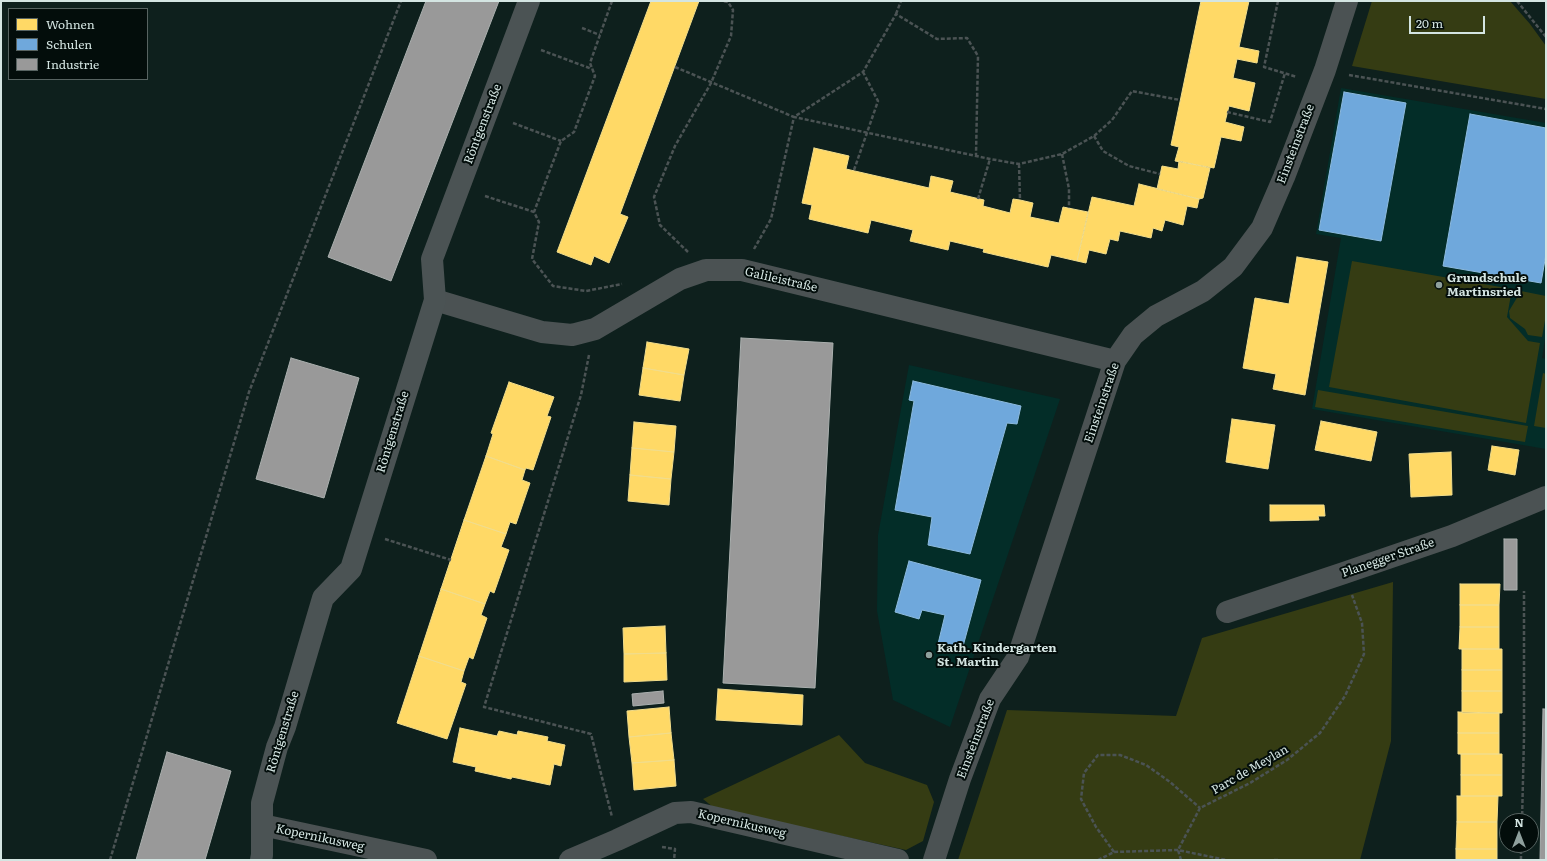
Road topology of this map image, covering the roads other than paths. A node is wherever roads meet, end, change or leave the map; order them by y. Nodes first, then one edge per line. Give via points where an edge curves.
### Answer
1 (529, 1) edge
2 (1347, 1) edge
3 (435, 300) junction
4 (1115, 361) junction
5 (1546, 497) edge
6 (1227, 612) dead end
7 (262, 825) junction
8 (260, 860) edge
9 (426, 860) edge
10 (570, 860) edge
11 (898, 860) edge
12 (934, 860) edge

1 - 3 street, Röntgenstraße via 432,259
2 - 4 street, Einsteinstraße via 1322,77 1262,228 1233,266 1203,291 1156,316 1133,335
3 - 4 street, Galileistraße via 542,332 572,335 595,329 680,279 706,270 742,270
3 - 7 street, Röntgenstraße via 351,569 323,598 277,747 262,803
4 - 12 street, Einsteinstraße via 1018,657 990,699 960,779
5 - 6 street, Planegger Straße via 1452,536
7 - 8 street, Röntgenstraße
7 - 9 street, Kopernikusweg
10 - 11 street, Kopernikusweg via 675,813 691,812

